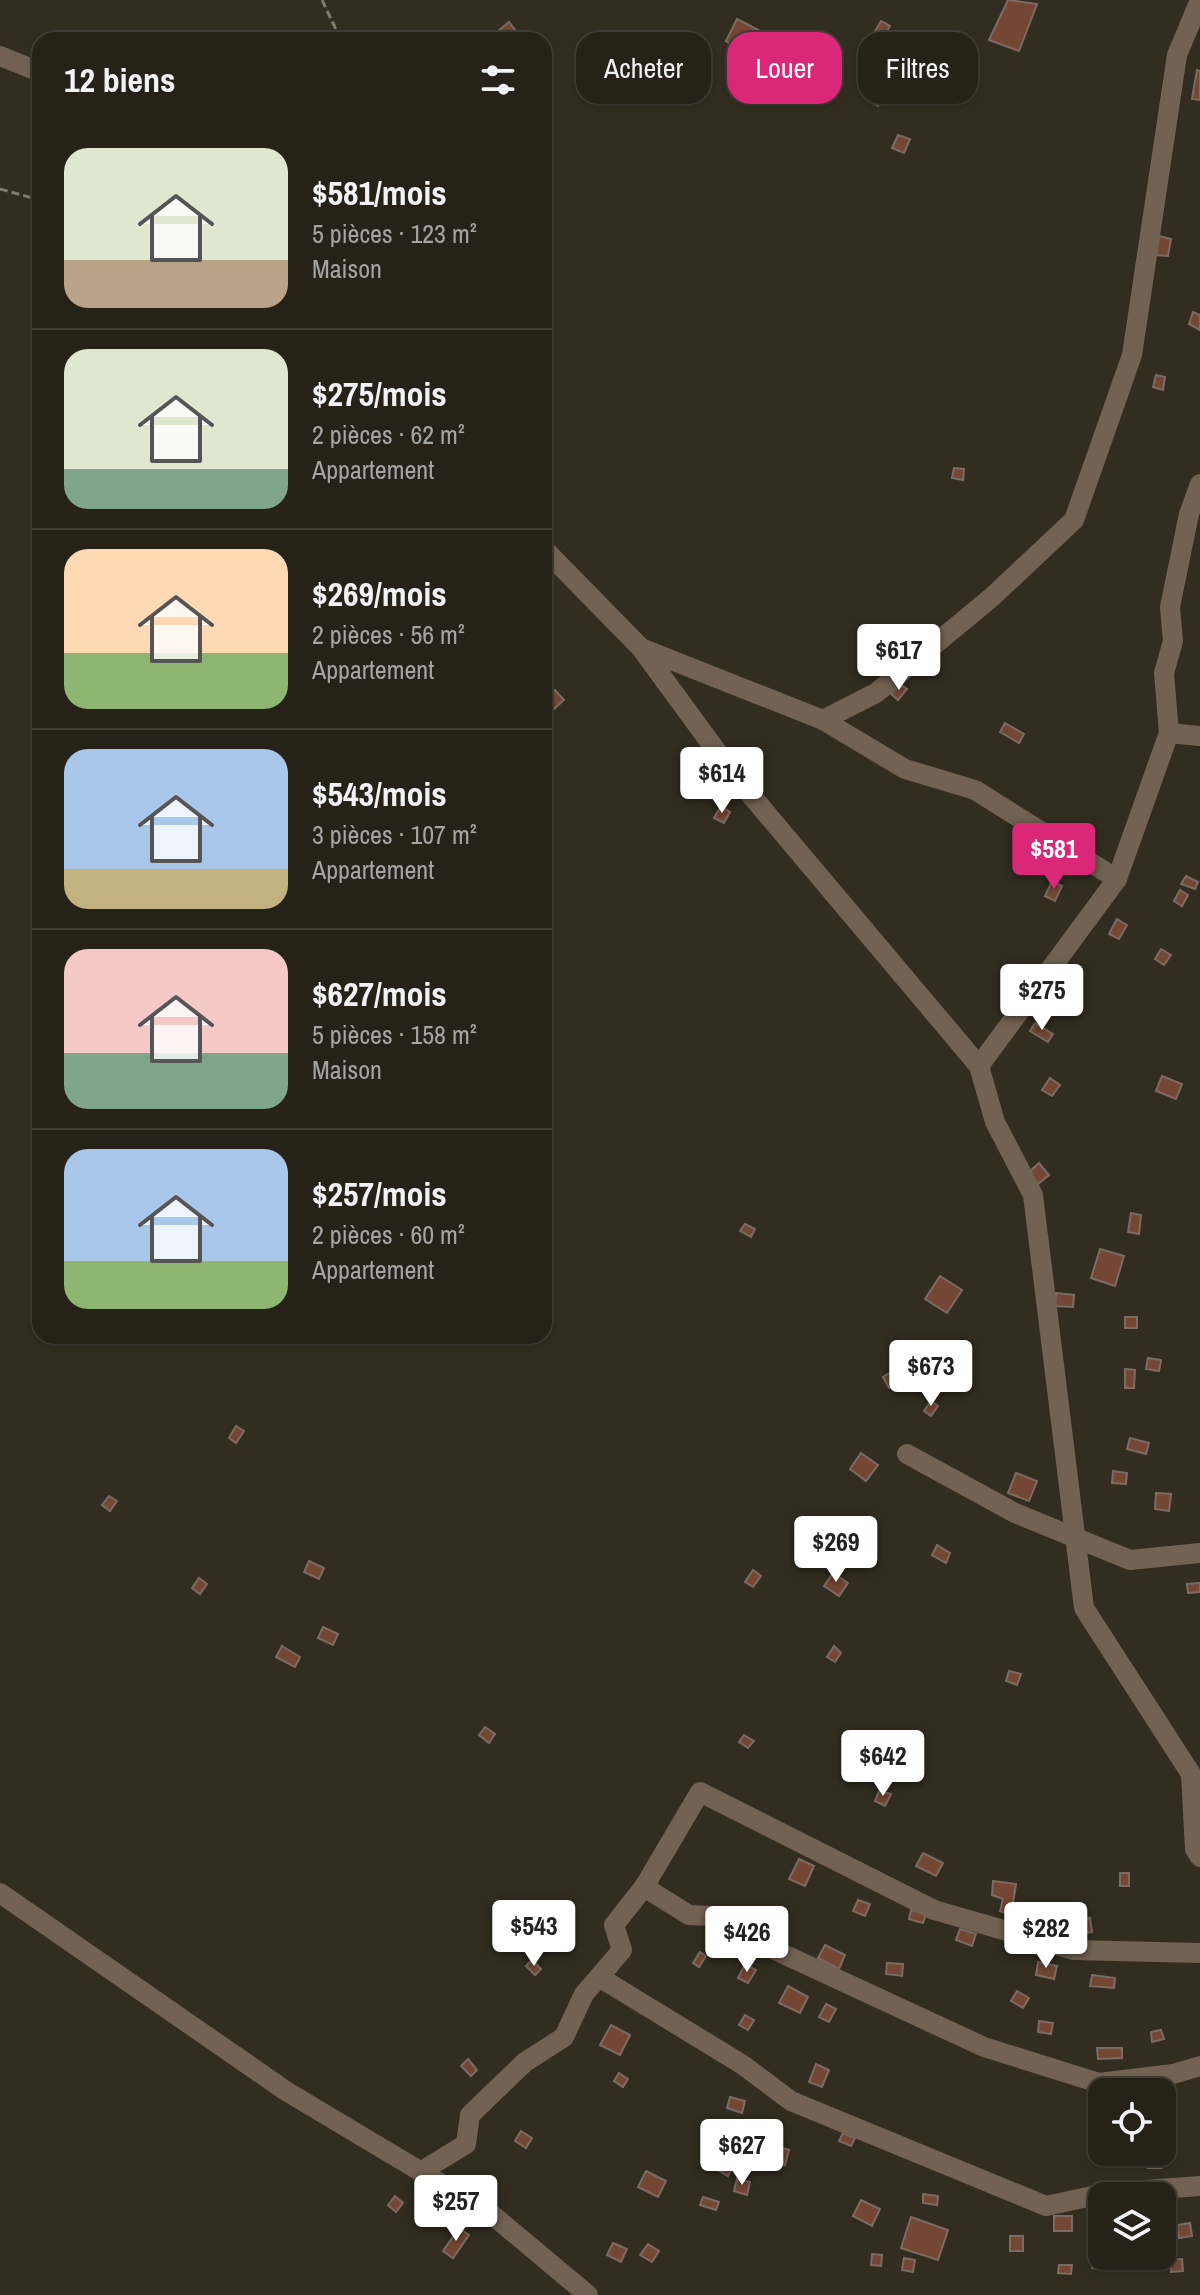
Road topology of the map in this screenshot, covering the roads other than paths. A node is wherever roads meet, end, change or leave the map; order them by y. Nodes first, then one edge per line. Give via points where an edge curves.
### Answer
1 (1200, 0) edge
2 (0, 56) edge
3 (32, 69) edge
4 (1200, 484) edge
5 (552, 557) edge
6 (641, 648) junction
7 (823, 720) junction
8 (1169, 733) junction
9 (1200, 736) edge
10 (1117, 879) junction
11 (979, 1066) junction
12 (907, 1454) dead end
13 (1076, 1538) junction
14 (1200, 1553) edge
15 (1200, 1857) edge
16 (644, 1887) junction
17 (0, 1893) edge
18 (1200, 1953) edge
19 (599, 1977) junction
20 (1200, 2066) edge
21 (422, 2171) junction
22 (1200, 2186) edge
23 (588, 2295) edge

1 - 7 street via 1177,55 1132,355 1074,520 992,597 876,693
2 - 3 street
4 - 8 street via 1170,607 1173,641 1164,673
5 - 6 street
6 - 7 street
6 - 11 street via 734,775
7 - 10 street via 905,769 975,790
8 - 9 street
8 - 10 street
10 - 11 street
11 - 13 street via 995,1122 1033,1195
12 - 13 street via 1015,1513
13 - 14 street via 1130,1560
13 - 15 street via 1084,1608 1191,1774 1195,1849
16 - 18 street via 700,1792 934,1910 1073,1950
16 - 19 street via 614,1925 622,1950
16 - 20 street via 689,1915 712,1916 984,2047 1099,2083
17 - 21 street via 286,2091
19 - 21 street via 584,1994 564,2037 525,2062 470,2115 466,2144
19 - 22 street via 743,2065 791,2101 1046,2206 1106,2193
21 - 23 street via 490,2213

